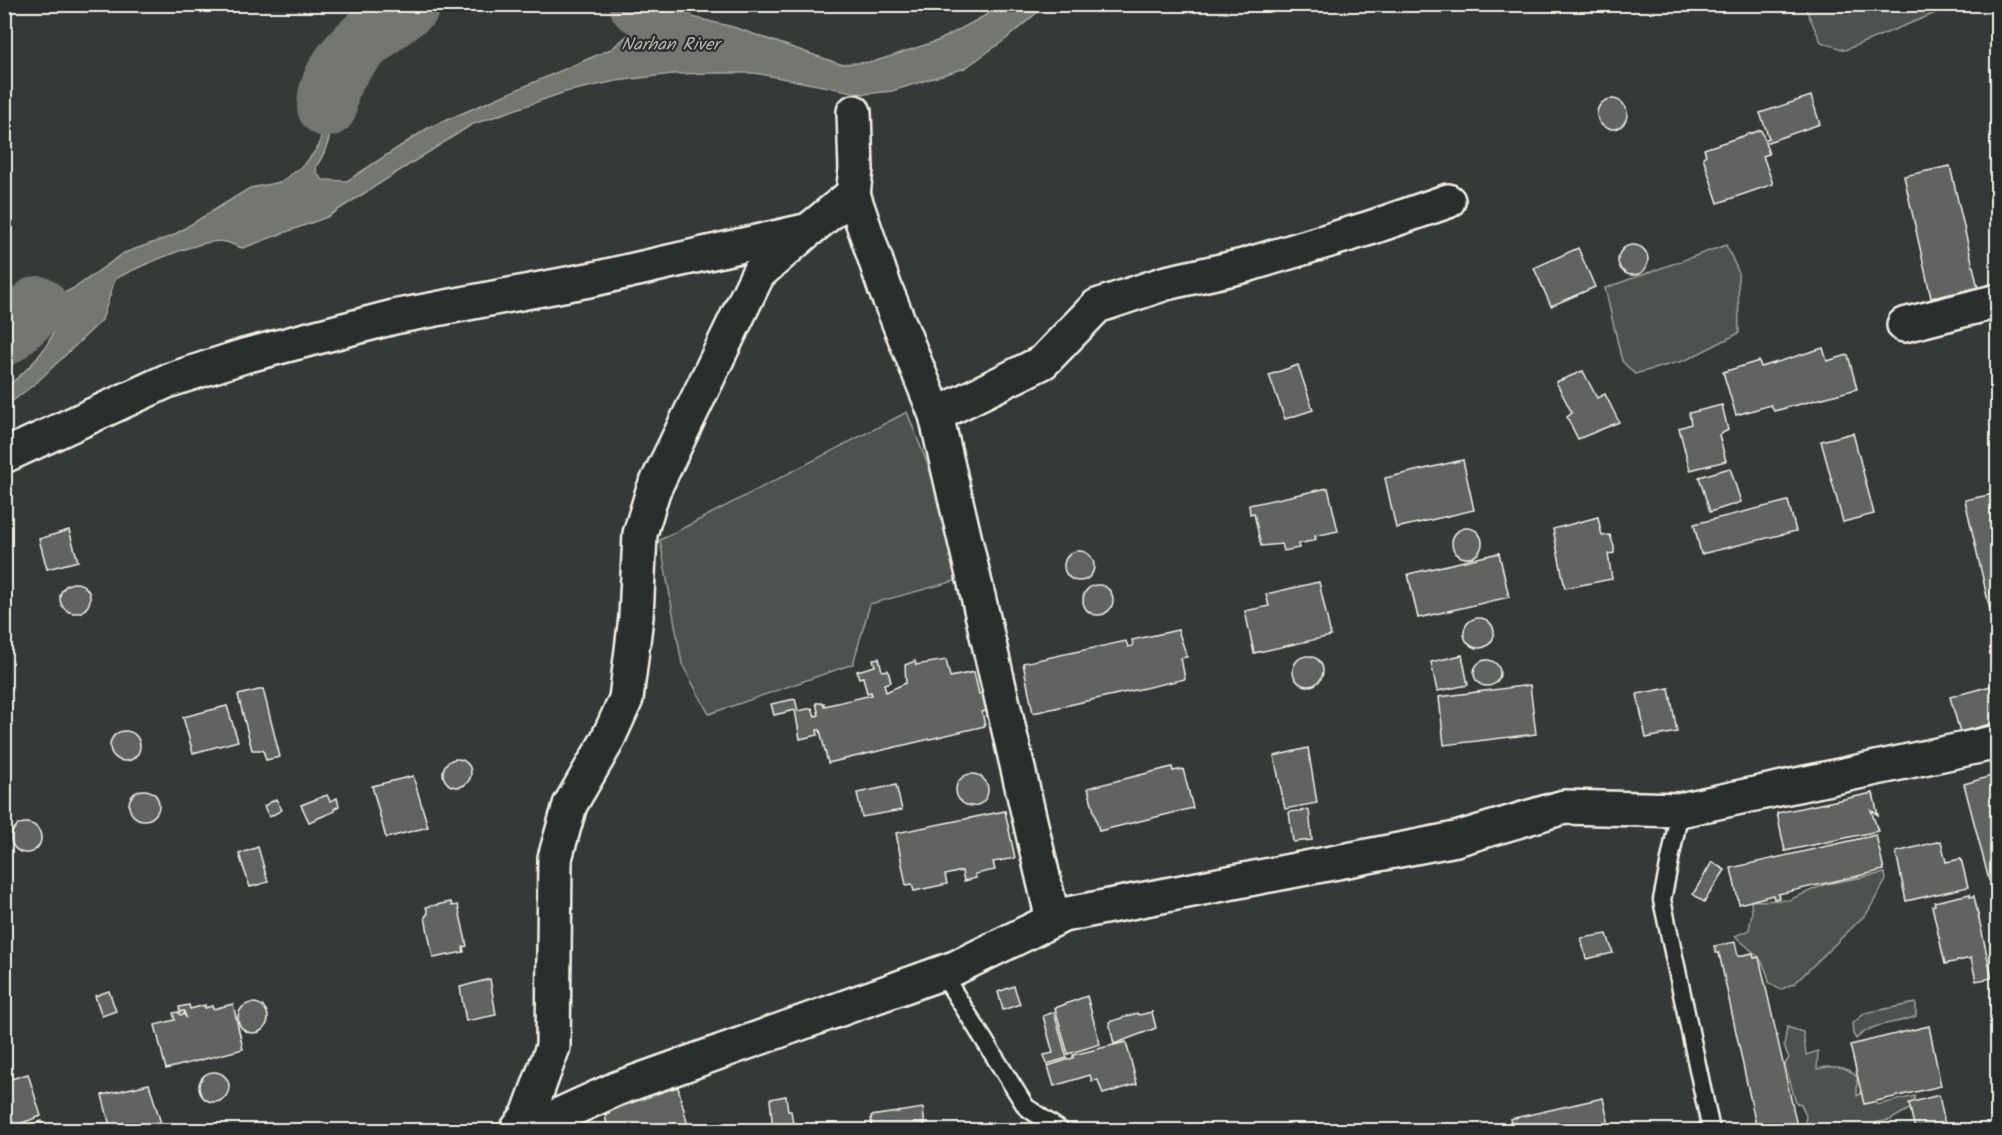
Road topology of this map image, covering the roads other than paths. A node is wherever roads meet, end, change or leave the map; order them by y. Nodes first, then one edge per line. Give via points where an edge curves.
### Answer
1 (854, 112) dead end
2 (853, 194) junction
3 (1448, 201) dead end
4 (808, 230) junction
5 (1998, 301) edge
6 (1904, 325) dead end
7 (936, 415) junction
8 (4, 456) edge
9 (1998, 742) edge
10 (1680, 810) junction
11 (1053, 920) junction
12 (942, 972) junction
13 (517, 1131) edge
14 (526, 1131) edge
15 (1060, 1131) edge
16 (1711, 1131) edge

1 - 2 street
2 - 4 street
2 - 7 street via 885,288
3 - 7 street via 1243,266 1166,283 1097,306 1043,362
4 - 8 street via 594,279 394,317 244,356 167,381
4 - 13 street via 758,274 653,491 640,534 636,617 626,699 570,805 555,858 553,1047 528,1115
5 - 6 street
7 - 11 street
9 - 10 street
10 - 11 street via 1564,807 1456,839
10 - 16 lane via 1662,900
11 - 12 street
12 - 14 street via 616,1089
12 - 15 lane via 1026,1107

